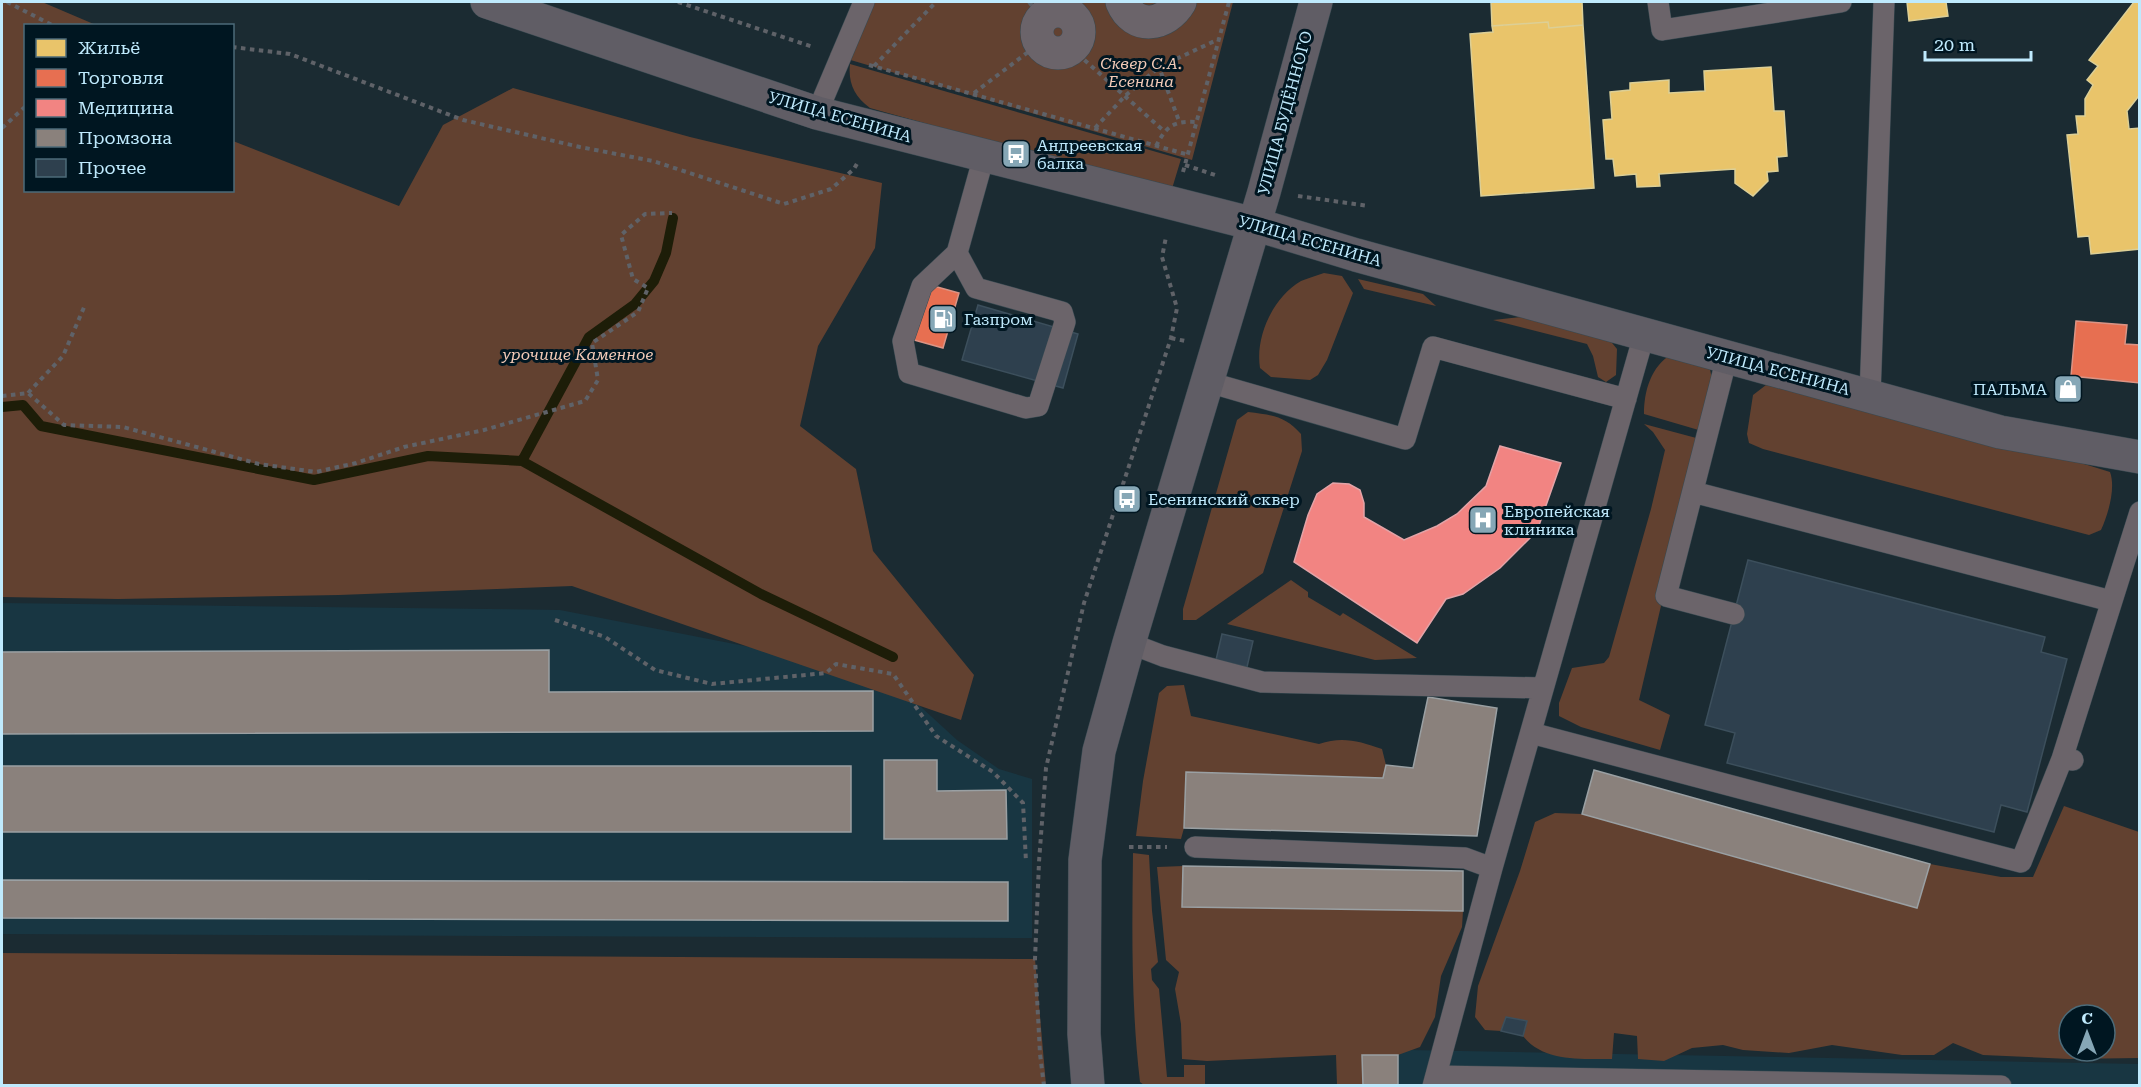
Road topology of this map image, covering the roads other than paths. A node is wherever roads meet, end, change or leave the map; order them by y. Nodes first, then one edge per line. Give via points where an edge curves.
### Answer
1 (487, 2) edge
2 (864, 2) edge
3 (1122, 2) edge
4 (1316, 2) edge
5 (1658, 2) edge
6 (1841, 2) edge
7 (1884, 2) edge
8 (1168, 11) edge
9 (817, 113) junction
10 (984, 156) junction
11 (1254, 224) junction
12 (957, 253) junction
13 (1644, 335) junction
14 (1727, 357) junction
15 (1208, 382) junction
16 (1870, 396) junction
17 (1626, 399) junction
18 (2139, 457) edge
19 (1693, 492) junction
20 (2139, 512) edge
21 (2111, 601) junction
22 (1734, 614) dead end
23 (1129, 643) junction
24 (1543, 688) junction
25 (1530, 733) junction
26 (1195, 848) dead end
27 (1492, 868) junction
28 (1435, 1081) edge
29 (1088, 1086) edge
30 (2001, 1086) edge

1 - 9 street, УЛИЦА ЕСЕНИНА
2 - 9 lane
3 - 8 street via 1130,14 1148,22
4 - 11 street, УЛИЦА БУДЁННОГО
5 - 6 lane via 1662,30
7 - 16 lane
9 - 10 street, УЛИЦА ЕСЕНИНА
10 - 11 street, УЛИЦА ЕСЕНИНА
10 - 12 lane
11 - 13 street, УЛИЦА ЕСЕНИНА
11 - 15 street, УЛИЦА БУДЁННОГО
12 - 12 lane via 922,286 903,341 909,373 1026,408 1038,406 1065,322 1062,312 975,288
13 - 14 street, УЛИЦА ЕСЕНИНА
13 - 17 lane
14 - 16 street, УЛИЦА ЕСЕНИНА
14 - 19 lane
15 - 17 lane via 1405,439 1433,347
15 - 23 street, УЛИЦА БУДЁННОГО
16 - 18 street, УЛИЦА ЕСЕНИНА via 2000,432
17 - 24 lane
19 - 21 lane
19 - 22 lane via 1666,596
20 - 21 lane
21 - 25 lane via 2067,760 2021,862
23 - 24 lane via 1162,656 1262,682
23 - 29 street, УЛИЦА БУДЁННОГО via 1099,751 1085,860 1084,1034
24 - 25 lane
25 - 27 lane
26 - 27 lane via 1465,858
27 - 28 lane
28 - 30 lane

